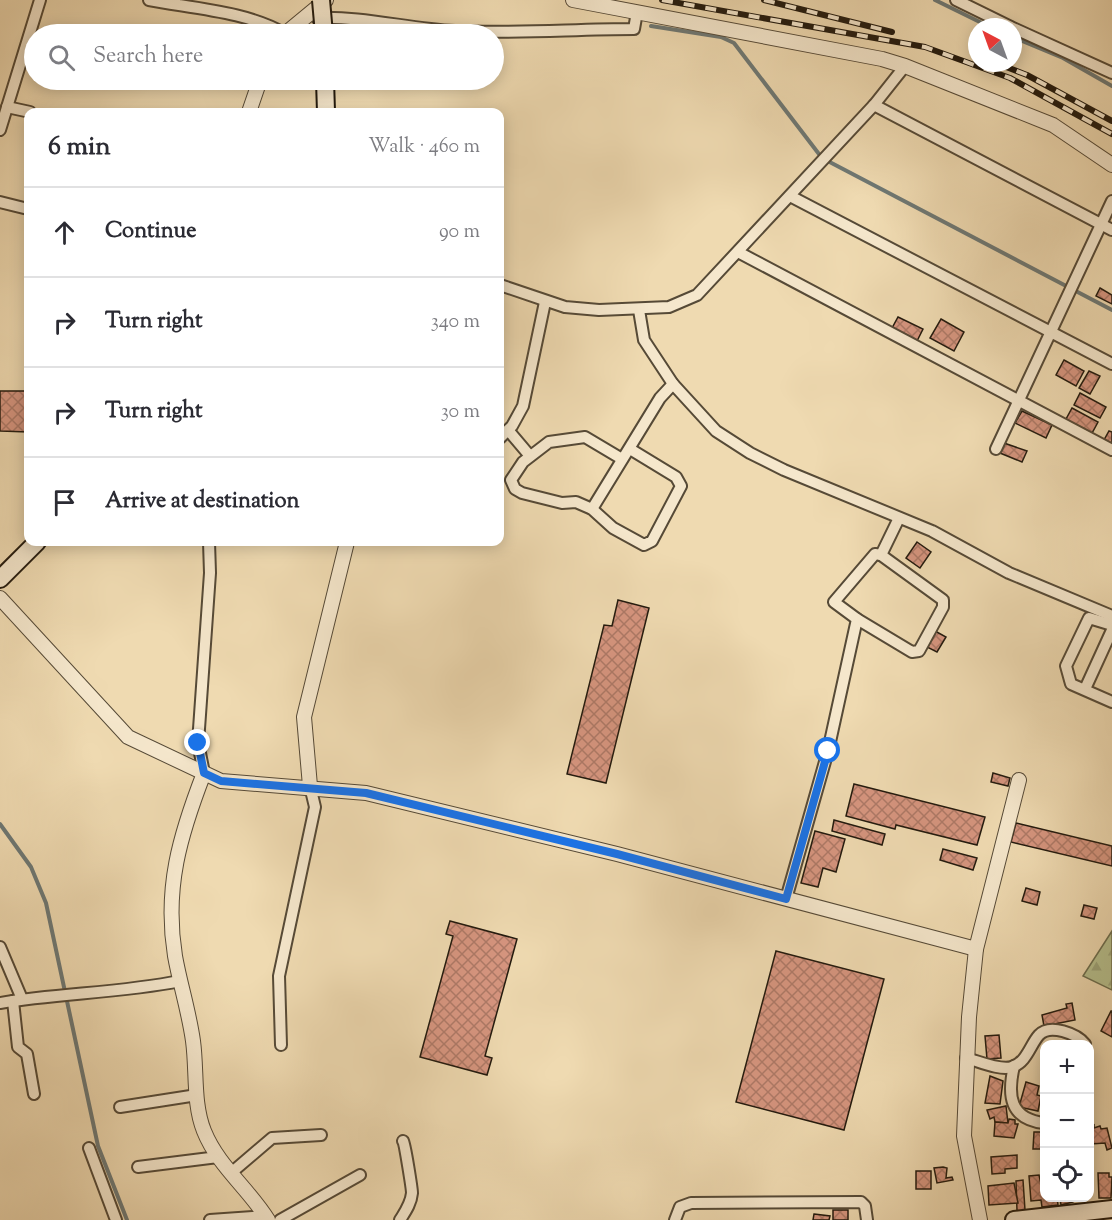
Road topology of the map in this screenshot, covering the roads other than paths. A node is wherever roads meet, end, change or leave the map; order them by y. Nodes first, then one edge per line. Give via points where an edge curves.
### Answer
1 (40, 0) edge
2 (149, 0) edge
3 (321, 0) edge
4 (326, 0) edge
5 (573, 0) edge
6 (956, 0) edge
7 (637, 12) junction
8 (993, 18) edge
9 (302, 19) junction
10 (33, 24) edge
11 (264, 24) edge
12 (296, 24) edge
13 (323, 24) edge
14 (398, 24) edge
15 (1022, 32) edge
16 (504, 33) edge
17 (24, 53) edge
18 (905, 66) junction
19 (1112, 73) edge
20 (0, 88) edge
21 (255, 90) edge
22 (325, 90) edge
23 (12, 92) junction
24 (874, 105) junction
25 (7, 107) junction
26 (250, 108) edge
27 (326, 108) edge
28 (24, 111) edge
29 (0, 130) edge
30 (1112, 165) edge
31 (790, 196) junction
32 (1112, 201) edge
33 (0, 202) edge
34 (24, 208) edge
35 (1101, 224) junction
36 (1112, 230) edge
37 (738, 252) junction
38 (504, 287) edge
39 (545, 302) junction
40 (639, 310) junction
41 (1049, 331) junction
42 (1112, 364) edge
43 (674, 384) junction
44 (1019, 402) junction
45 (504, 434) edge
46 (630, 449) junction
47 (996, 449) dead end
48 (1112, 450) edge
49 (530, 456) junction
50 (622, 459) junction
51 (592, 509) junction
52 (899, 518) junction
53 (33, 546) edge
54 (209, 546) edge
55 (346, 546) edge
56 (881, 555) junction
57 (0, 579) edge
58 (0, 598) edge
59 (1112, 616) edge
60 (857, 619) junction
61 (1112, 626) edge
62 (1112, 630) edge
63 (1085, 689) junction
64 (1112, 701) edge
65 (204, 773) junction
66 (1019, 780) dead end
67 (310, 786) junction
68 (786, 899) junction
69 (0, 947) edge
70 (976, 949) junction
71 (180, 981) junction
72 (17, 1000) junction
73 (0, 1003) edge
74 (1079, 1040) edge
75 (281, 1045) dead end
76 (966, 1058) junction
77 (1014, 1066) junction
78 (34, 1094) dead end
79 (197, 1095) junction
80 (120, 1107) dead end
81 (1040, 1122) edge
82 (321, 1135) dead end
83 (404, 1141) dead end
84 (89, 1148) dead end
85 (218, 1157) junction
86 (138, 1167) dead end
87 (231, 1173) junction
88 (360, 1175) dead end
89 (1112, 1209) edge
90 (267, 1218) edge
91 (1032, 1219) edge
92 (116, 1220) edge
93 (210, 1220) edge
94 (280, 1220) edge
95 (400, 1220) edge
96 (675, 1220) edge
97 (867, 1220) edge
98 (980, 1220) edge
99 (1014, 1220) edge

1 - 10 street
2 - 11 street
3 - 13 main road, bridge
4 - 9 street
5 - 7 street
6 - 8 street
7 - 16 street via 634,29
7 - 18 street
9 - 12 street
9 - 14 street via 344,17
15 - 19 street
17 - 23 street
18 - 24 street
18 - 30 street via 1053,126
20 - 23 street
21 - 26 street
22 - 27 main road
23 - 25 street
24 - 31 street
24 - 35 street
25 - 28 street
25 - 29 street
31 - 37 street
31 - 41 street
32 - 35 street
33 - 34 street
35 - 36 street
35 - 41 street
37 - 40 street via 697,296 669,307
37 - 44 street
38 - 39 street
39 - 40 street via 565,307
39 - 45 street via 523,406
40 - 43 street via 645,340
41 - 42 street
41 - 44 street
43 - 46 street via 660,398
43 - 52 street via 716,431 750,453
44 - 47 street
44 - 48 street
45 - 49 street
46 - 50 street
46 - 51 street via 676,477 681,486 652,541 644,545 613,528
49 - 50 street via 549,442 585,436
49 - 51 street via 511,480 514,489
50 - 51 street
52 - 56 street
52 - 59 street via 932,531 1009,573
53 - 57 main road
54 - 65 street via 198,743
55 - 67 street via 304,717
56 - 60 street via 875,554 834,602
56 - 60 street via 943,600 943,607 919,651 912,652
58 - 65 street via 128,737
60 - 68 street via 828,751
61 - 63 street via 1089,618 1066,666 1071,684
62 - 63 street
63 - 64 street
65 - 67 street via 221,781
65 - 71 street via 174,862 171,903
66 - 70 street
67 - 68 street via 366,793 441,810
67 - 75 street via 315,807 279,976
68 - 70 street
69 - 72 street
70 - 76 street
71 - 72 street
71 - 79 street via 193,1041
72 - 73 street
72 - 78 street via 18,1047 27,1054
74 - 77 street via 1064,1031 1042,1032
76 - 77 street via 1006,1068
76 - 98 street via 964,1136
77 - 81 street via 1010,1084 1015,1107 1029,1121
79 - 80 street
79 - 85 street via 203,1130
82 - 87 street via 272,1138
83 - 95 street via 412,1192 409,1207
84 - 92 street
85 - 86 street
85 - 87 street
87 - 90 street
88 - 94 street
89 - 91 main road
90 - 93 street
91 - 99 main road
96 - 97 street via 680,1207 691,1203 861,1202 866,1206

